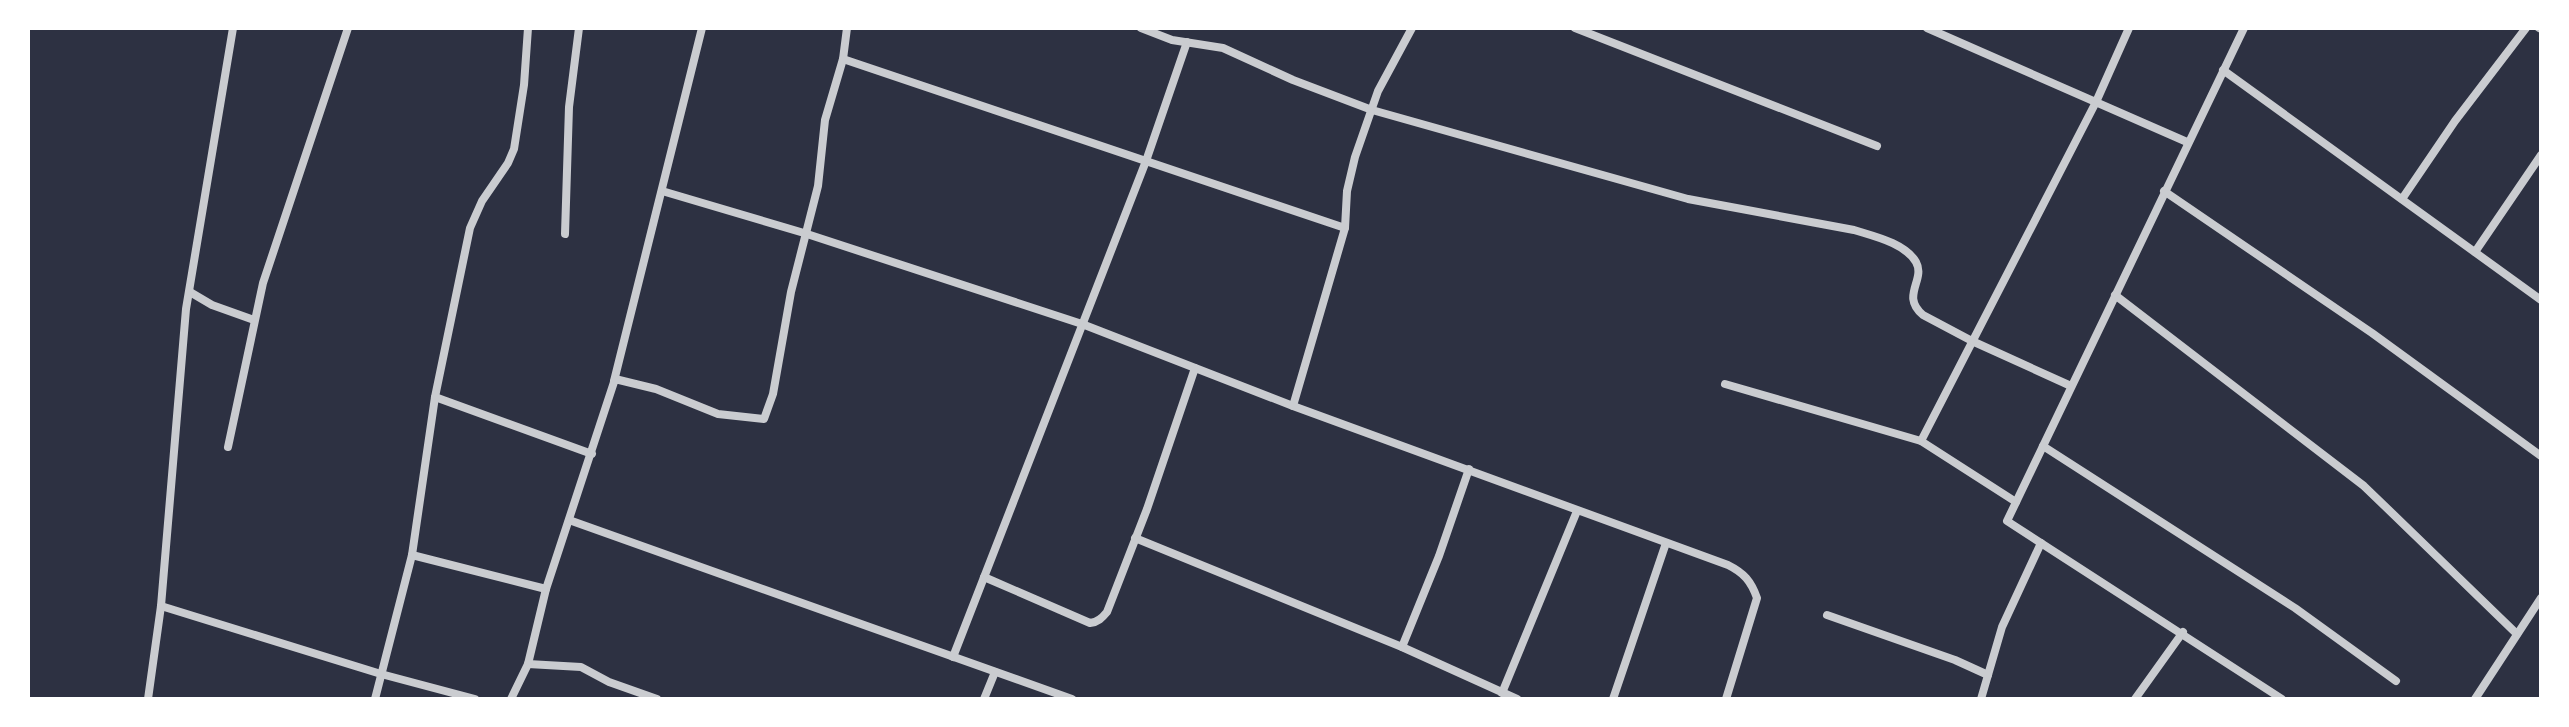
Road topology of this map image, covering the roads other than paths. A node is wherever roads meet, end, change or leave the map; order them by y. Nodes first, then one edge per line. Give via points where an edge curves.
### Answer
1 (233, 28) edge
2 (348, 28) edge
3 (528, 28) edge
4 (579, 28) edge
5 (702, 28) edge
6 (847, 28) edge
7 (1141, 28) edge
8 (1412, 28) edge
9 (1575, 28) edge
10 (1927, 28) edge
11 (2129, 28) edge
12 (2244, 28) edge
13 (2526, 28) edge
14 (1187, 42) junction
15 (843, 59) junction
16 (2223, 70) junction
17 (2096, 102) junction
18 (1372, 110) junction
19 (2187, 142) junction
20 (1877, 146) dead end
21 (2541, 155) edge
22 (1146, 161) junction
23 (662, 191) junction
24 (2164, 191) junction
25 (2402, 199) junction
26 (1345, 228) junction
27 (804, 233) junction
28 (565, 234) dead end
29 (2475, 252) junction
30 (190, 292) junction
31 (2115, 295) junction
32 (2541, 300) edge
33 (254, 320) junction
34 (1082, 324) junction
35 (1972, 341) junction
36 (1195, 368) junction
37 (1725, 384) dead end
38 (613, 386) junction
39 (2071, 386) junction
40 (435, 397) junction
41 (1293, 406) junction
42 (1921, 441) junction
43 (2043, 446) junction
44 (228, 447) dead end
45 (592, 454) junction
46 (2541, 456) edge
47 (1469, 469) junction
48 (2016, 502) junction
49 (1577, 511) junction
50 (569, 520) junction
51 (1135, 538) junction
52 (1666, 543) junction
53 (2041, 543) junction
54 (412, 555) junction
55 (984, 577) junction
56 (546, 589) junction
57 (2541, 598) edge
58 (161, 606) junction
59 (1827, 615) dead end
60 (2183, 632) junction
61 (2517, 634) junction
62 (1402, 647) junction
63 (953, 657) junction
64 (528, 664) junction
65 (995, 672) junction
66 (381, 674) junction
67 (1988, 675) junction
68 (2396, 681) dead end
69 (1502, 693) junction
70 (148, 699) edge
71 (375, 699) edge
72 (475, 699) edge
73 (511, 699) edge
74 (657, 699) edge
75 (984, 699) edge
76 (1072, 699) edge
77 (1517, 699) edge
78 (1613, 699) edge
79 (1726, 699) edge
80 (1981, 699) edge
81 (2135, 699) edge
82 (2282, 699) edge
83 (2475, 699) edge

1 - 30 street
2 - 33 street
3 - 40 street via 514,149 470,228
4 - 28 street via 569,107
5 - 23 street
6 - 15 street
7 - 14 street
8 - 18 street
9 - 20 street
10 - 17 street
11 - 17 street
12 - 16 street
13 - 25 street
14 - 18 street via 1223,48
14 - 22 street
15 - 22 street
15 - 27 street via 825,120 818,186
16 - 19 street
16 - 25 street
17 - 19 street
17 - 35 street
18 - 26 street via 1347,191
18 - 35 street via 1688,199 1880,238 1916,262 1912,296 1917,310
19 - 24 street
21 - 29 street
22 - 26 street
22 - 34 street
23 - 27 street
23 - 38 street
24 - 31 street
24 - 46 street
25 - 29 street
26 - 41 street
27 - 34 street
27 - 38 street via 764,419 718,414 615,379
29 - 32 street
30 - 33 street
30 - 58 street
31 - 39 street
31 - 61 street via 2364,486
33 - 44 street
34 - 36 street
34 - 55 street
35 - 39 street
35 - 42 street
36 - 41 street
36 - 51 street
37 - 42 street
38 - 45 street
39 - 43 street
40 - 45 street
40 - 54 street
41 - 47 street
42 - 48 street
43 - 48 street
43 - 68 street via 2295,608
45 - 50 street
47 - 49 street
47 - 62 street
48 - 53 street via 2007,521
49 - 52 street
49 - 69 street
50 - 56 street
50 - 63 street
51 - 55 street via 1107,612 1097,622
51 - 62 street
52 - 78 street
52 - 79 street via 1728,565 1752,583 1757,598
53 - 60 street
53 - 67 street via 2002,627
54 - 56 street
54 - 66 street
55 - 63 street
56 - 64 street
57 - 61 street
58 - 66 street
58 - 70 street
59 - 67 street
60 - 81 street
60 - 82 street
61 - 83 street
62 - 69 street
63 - 65 street
64 - 73 street
64 - 74 street via 581,667
65 - 75 street
65 - 76 street
66 - 71 street
66 - 72 street
67 - 80 street
69 - 77 street

